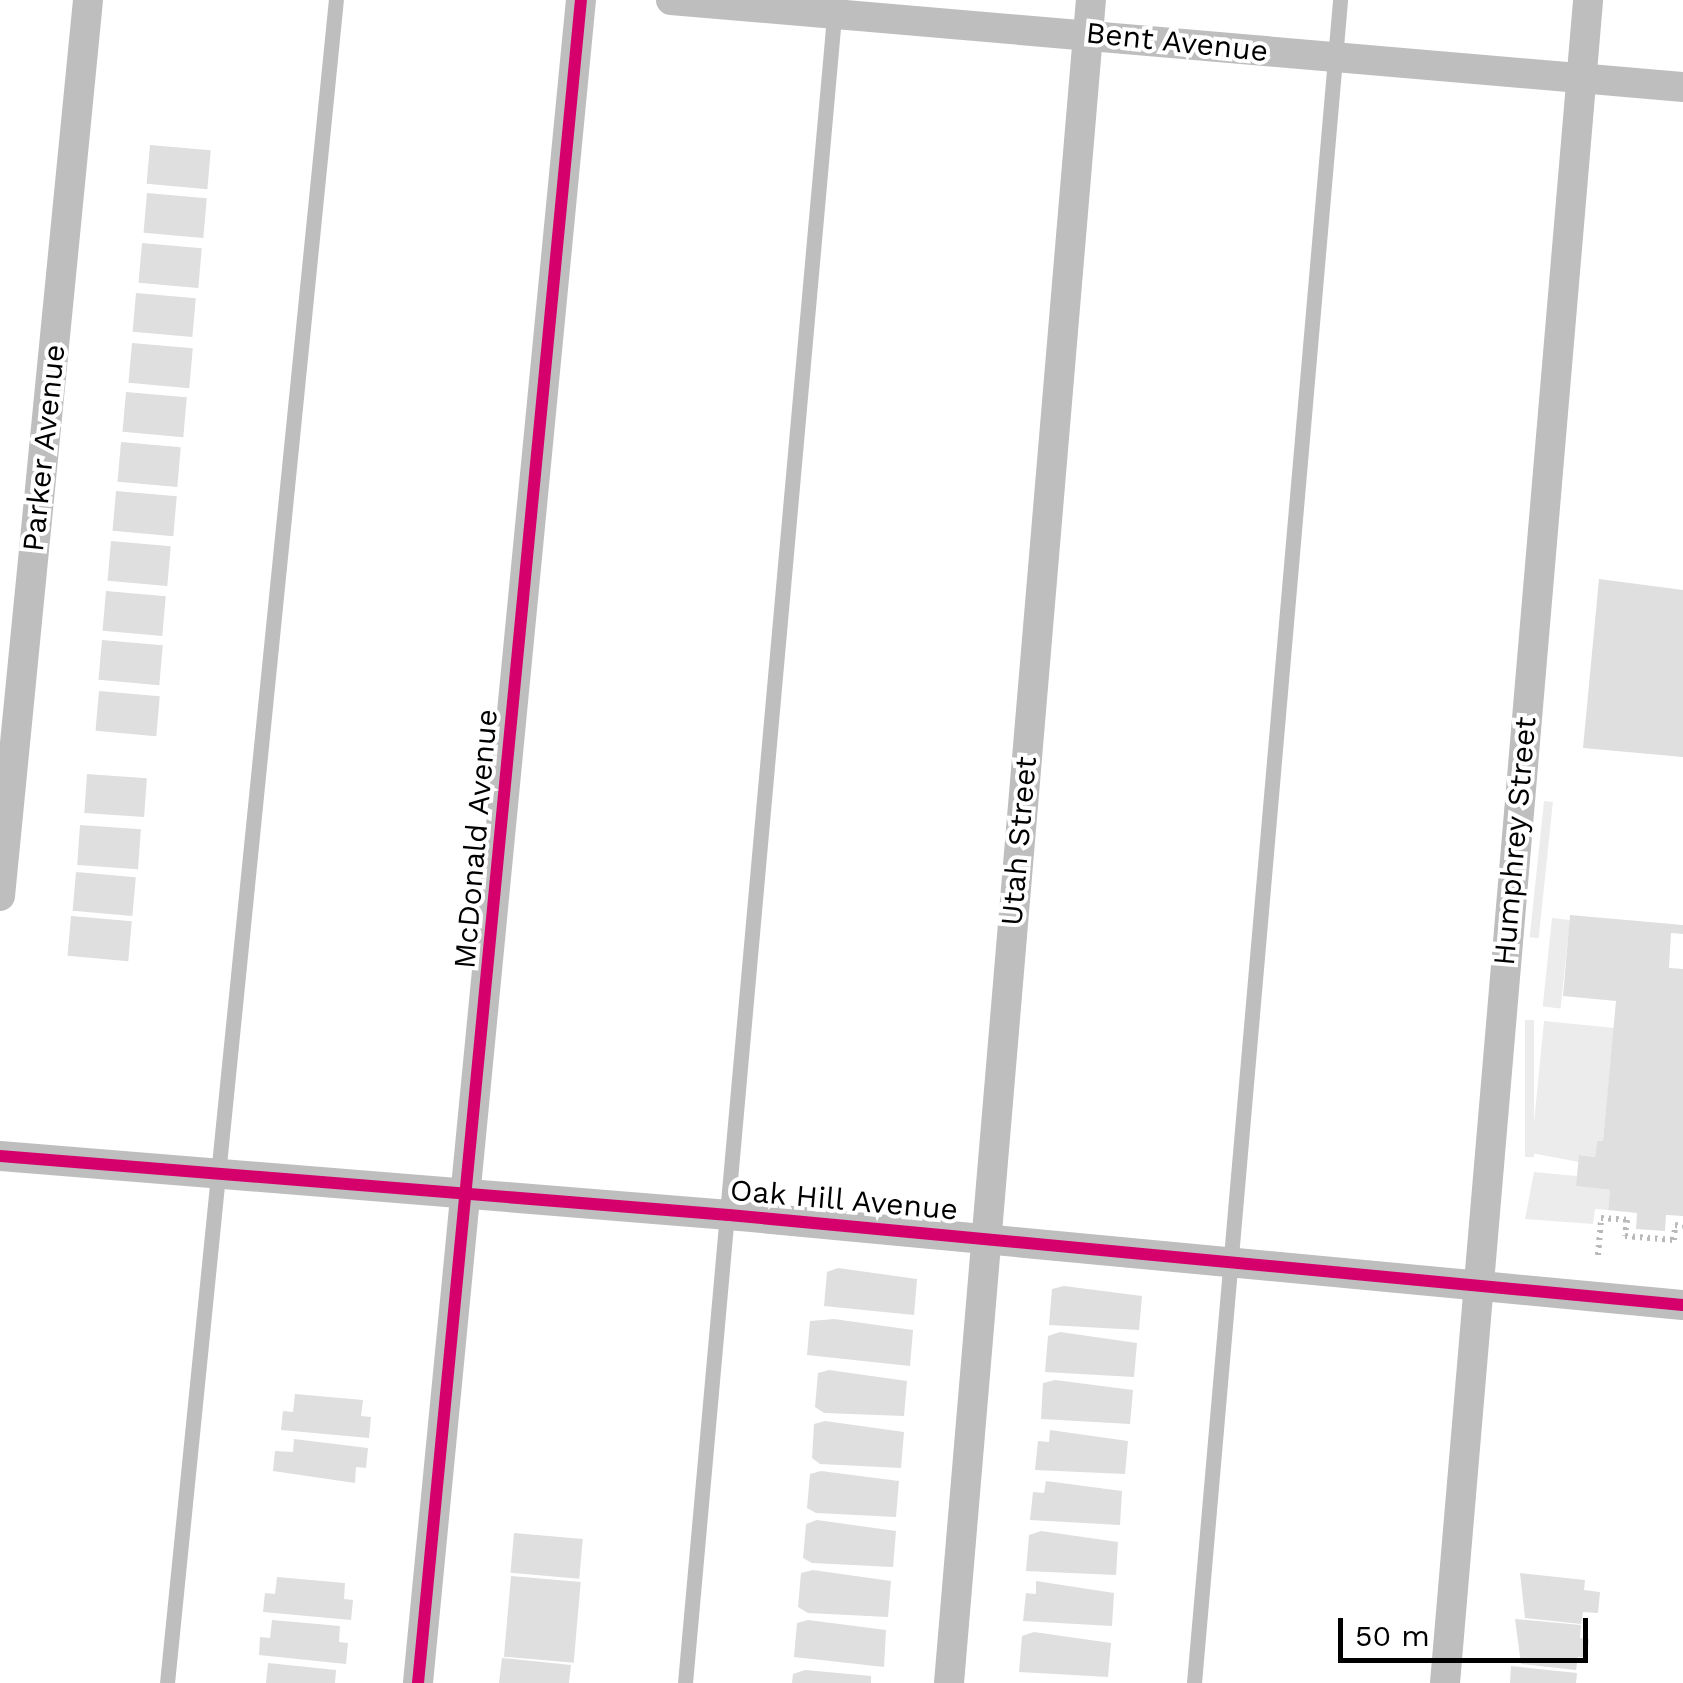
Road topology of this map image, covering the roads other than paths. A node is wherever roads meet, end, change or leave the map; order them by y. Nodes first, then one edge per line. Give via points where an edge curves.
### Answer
1 (88, 0) edge
2 (336, 0) edge
3 (581, 0) edge
4 (671, 0) edge
5 (1091, 0) edge
6 (1340, 0) edge
7 (1588, 0) edge
8 (834, 16) junction
9 (1089, 33) junction
10 (1334, 58) junction
11 (1582, 80) junction
12 (1683, 88) edge
13 (0, 896) edge
14 (0, 1156) edge
15 (221, 1173) junction
16 (468, 1193) junction
17 (729, 1215) junction
18 (986, 1238) junction
19 (1231, 1263) junction
20 (1476, 1286) junction
21 (1683, 1305) edge
22 (167, 1683) edge
23 (418, 1683) edge
24 (685, 1683) edge
25 (950, 1683) edge
26 (1194, 1683) edge
27 (1445, 1683) edge

1 - 13 street, Parker Avenue
2 - 15 lane
3 - 16 street, McDonald Avenue
4 - 8 street, Bent Avenue
5 - 9 street, Utah Street
6 - 10 lane
7 - 11 street, Humphrey Street
8 - 9 street, Bent Avenue
8 - 17 lane
9 - 10 street, Bent Avenue
9 - 18 street, Utah Street
10 - 11 street, Bent Avenue
10 - 19 lane
11 - 12 street, Bent Avenue
11 - 20 street, Humphrey Street
14 - 15 street, Oak Hill Avenue
15 - 16 street, Oak Hill Avenue
15 - 22 lane
16 - 17 street, Oak Hill Avenue
16 - 23 street, McDonald Avenue
17 - 18 street, Oak Hill Avenue
17 - 24 lane
18 - 19 street, Oak Hill Avenue
18 - 25 street, Utah Street
19 - 20 street, Oak Hill Avenue
19 - 26 lane
20 - 21 street, Oak Hill Avenue
20 - 27 street, Humphrey Street

